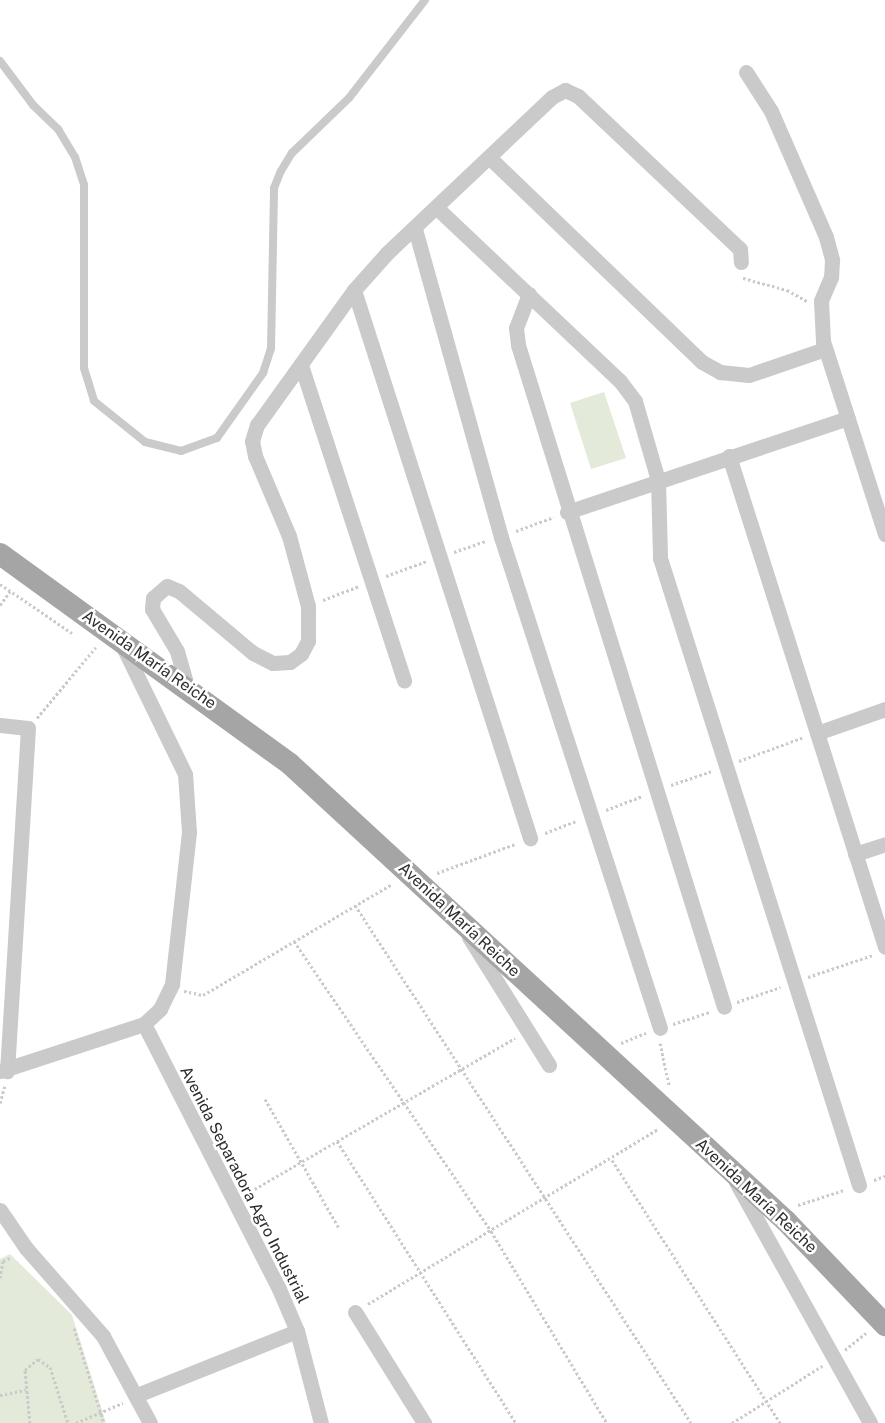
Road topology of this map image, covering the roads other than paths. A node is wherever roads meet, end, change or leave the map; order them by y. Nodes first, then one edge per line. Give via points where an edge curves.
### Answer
1 (425, 0) edge
2 (0, 61) edge
3 (746, 72) dead end
4 (491, 159) junction
5 (438, 209) junction
6 (415, 228) junction
7 (741, 262) dead end
8 (354, 290) junction
9 (529, 294) junction
10 (826, 349) junction
11 (301, 365) junction
12 (848, 418) junction
13 (729, 456) junction
14 (658, 480) junction
15 (567, 512) junction
16 (885, 534) edge
17 (0, 554) edge
18 (120, 641) junction
19 (404, 681) dead end
20 (187, 686) junction
21 (885, 709) edge
22 (0, 725) edge
23 (817, 733) junction
24 (530, 838) road end
25 (885, 844) edge
26 (855, 854) junction
27 (456, 916) junction
28 (880, 950) edge
29 (724, 1007) road end
30 (144, 1024) junction
31 (660, 1028) road end
32 (549, 1065) dead end
33 (3, 1071) edge
34 (728, 1168) junction
35 (859, 1185) road end
36 (0, 1210) edge
37 (355, 1312) road end
38 (883, 1323) edge
39 (297, 1331) junction
40 (137, 1395) junction
41 (150, 1423) edge
42 (321, 1423) edge
43 (424, 1423) edge
44 (870, 1423) edge

1 - 2 lane via 349,98 292,153 281,171 274,188 271,348 263,373 217,438 181,451 145,442 94,401 84,358 84,185 75,157 58,129 33,105
3 - 10 street via 771,111 826,237 831,277 821,309
4 - 5 street
4 - 7 street via 552,97 565,90 578,96 740,249
4 - 10 street via 702,362 728,374 749,375
5 - 6 street
5 - 9 street
6 - 8 street
6 - 31 street via 501,537
8 - 11 street
8 - 24 street
9 - 14 street via 620,381 635,401
9 - 15 street via 516,328 518,345
10 - 12 street
11 - 19 street
11 - 20 street via 257,425 252,441 289,536 308,606 308,641 301,654 290,662 273,662 253,653 179,590 167,586 158,589 152,609 177,651
12 - 13 street
12 - 16 street
13 - 14 street
13 - 23 street
14 - 15 street
14 - 35 street via 660,558
15 - 29 street
17 - 18 main road, Avenida María Reiche
18 - 20 main road, Avenida María Reiche
18 - 30 street via 185,774 188,801 172,984 160,1009
20 - 27 main road, Avenida María Reiche via 290,764
21 - 23 street
22 - 33 street via 28,728
23 - 26 street
25 - 26 street
26 - 28 street
27 - 32 street
27 - 34 main road, Avenida María Reiche
30 - 33 street
30 - 39 street, Avenida Separadora Agro Industrial
34 - 38 main road, Avenida María Reiche via 776,1212
34 - 44 street
36 - 40 street via 26,1248 103,1336
37 - 43 street
39 - 40 street
39 - 42 street, Avenida Separadora Agro Industrial
40 - 41 street

